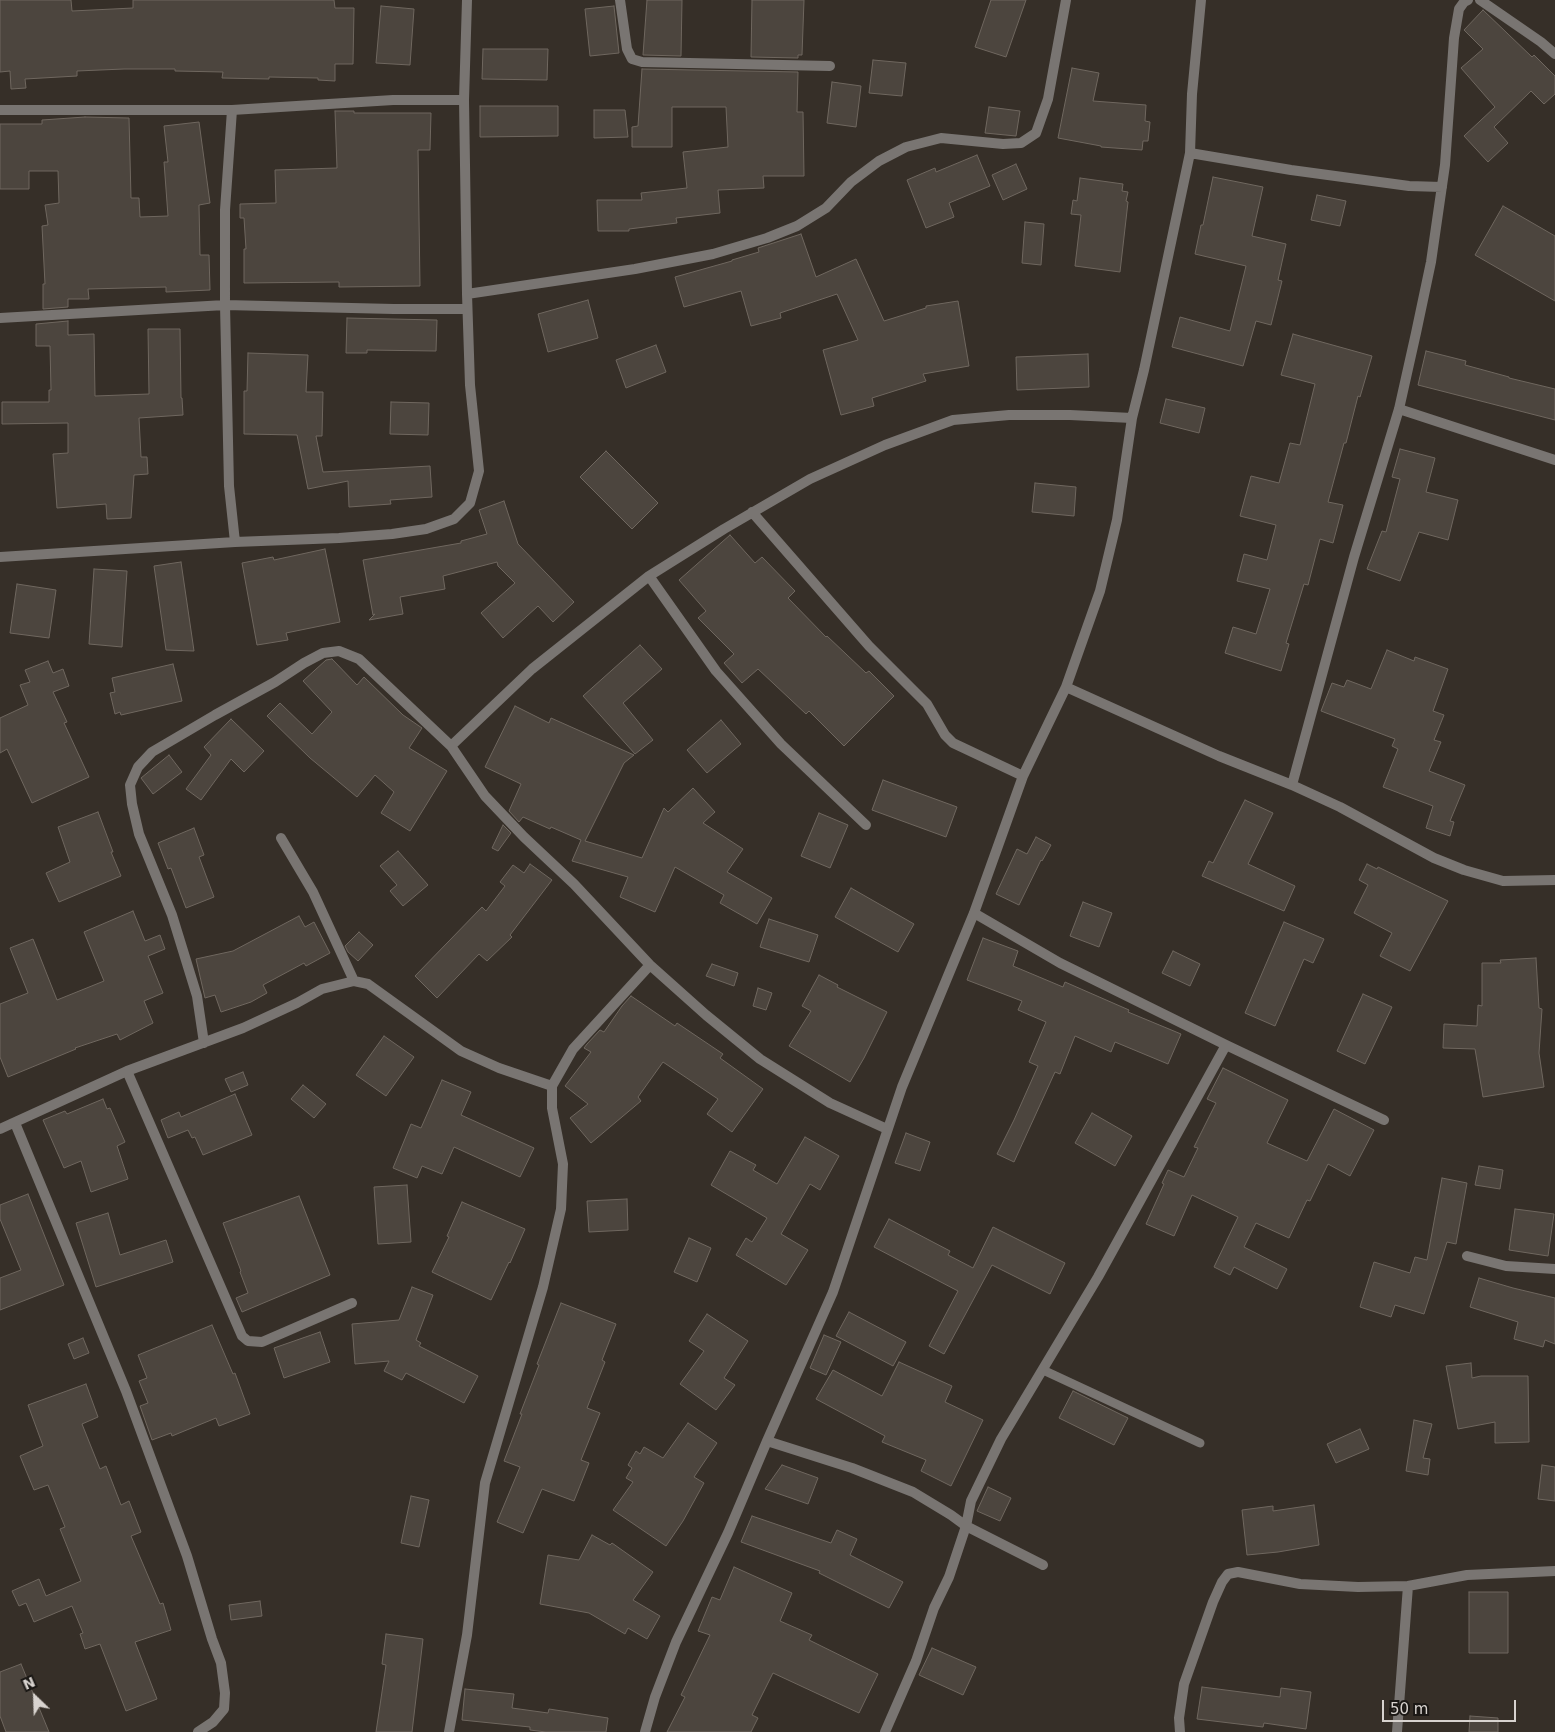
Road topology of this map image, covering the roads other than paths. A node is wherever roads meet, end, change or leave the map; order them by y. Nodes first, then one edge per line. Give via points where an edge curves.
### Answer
1 (467, 0) edge
2 (620, 0) edge
3 (1066, 0) edge
4 (1201, 0) edge
5 (1480, 0) edge
6 (1465, 1) edge
7 (1555, 54) edge
8 (830, 66) dead end
9 (464, 100) junction
10 (0, 110) edge
11 (232, 110) junction
12 (1190, 152) junction
13 (1442, 188) junction
14 (467, 294) junction
15 (225, 305) junction
16 (468, 309) junction
17 (0, 318) edge
18 (1399, 409) junction
19 (1132, 418) junction
20 (1555, 460) edge
21 (752, 512) junction
22 (235, 542) junction
23 (0, 557) edge
24 (649, 576) junction
25 (1066, 687) junction
26 (451, 746) junction
27 (1023, 776) junction
28 (1292, 785) junction
29 (866, 825) dead end
30 (281, 838) dead end
31 (1555, 880) edge
32 (974, 913) junction
33 (650, 966) junction
34 (354, 981) junction
35 (204, 1043) junction
36 (1226, 1045) junction
37 (127, 1071) junction
38 (552, 1086) junction
39 (1384, 1120) dead end
40 (15, 1123) junction
41 (887, 1129) junction
42 (0, 1130) edge
43 (1467, 1256) dead end
44 (1555, 1269) edge
45 (352, 1302) dead end
46 (1043, 1370) junction
47 (766, 1441) junction
48 (1200, 1443) dead end
49 (966, 1526) junction
50 (1043, 1566) dead end
51 (1555, 1571) edge
52 (1408, 1586) junction
53 (198, 1732) edge
54 (449, 1732) edge
55 (645, 1732) edge
56 (885, 1732) edge
57 (1180, 1732) edge
58 (1398, 1732) edge

1 - 9 street
2 - 8 street via 627,49 632,59 642,62
3 - 14 street via 1048,99 1036,133 1021,143 941,138 906,146 851,182 826,208 797,226 767,238 713,254 635,269
4 - 12 street
5 - 7 street
6 - 13 street via 1459,10 1454,38
9 - 11 street via 393,100
9 - 14 street
10 - 11 street
11 - 15 street via 225,210
12 - 13 street via 1309,173
12 - 19 street
13 - 18 street via 1431,262
14 - 16 street
15 - 16 street
15 - 17 street
15 - 22 street via 229,486
16 - 22 street via 470,385 479,471 470,503 454,519 426,529 392,534
18 - 20 street
18 - 28 street via 1354,556
19 - 21 street via 1009,415 953,420 885,445 810,479
19 - 25 street via 1117,520 1100,591
21 - 24 street
21 - 27 street via 868,646 927,704 953,743
22 - 23 street
24 - 26 street via 532,669
24 - 29 street via 716,671 781,744
25 - 27 street
25 - 28 street
26 - 33 street via 485,796 574,884
26 - 35 street via 359,659 339,651 323,653 304,662 152,752 138,767 130,785 139,834 172,915 197,996
27 - 32 street
28 - 31 street via 1434,858 1464,870 1503,881
30 - 34 street via 314,892
32 - 36 street via 1060,962
32 - 41 street
33 - 38 street via 573,1050
33 - 41 street via 760,1058 830,1103
34 - 35 street via 322,989 243,1028
34 - 38 street via 368,984 461,1051
35 - 37 street
36 - 39 street
36 - 46 street via 1098,1278
37 - 40 street
37 - 45 street via 242,1336 248,1341 262,1342
38 - 54 street via 552,1108 563,1164 561,1209 543,1287 486,1483 466,1635
40 - 42 street
40 - 53 street via 126,1391 188,1556 221,1663 224,1709
41 - 47 street via 833,1292
43 - 44 street via 1506,1266
46 - 48 lane
46 - 49 street via 1001,1439 971,1501
47 - 49 street via 852,1468 913,1492
47 - 55 street via 728,1533 676,1642
49 - 50 street
49 - 56 street via 950,1576
51 - 52 street via 1467,1575
52 - 57 street via 1300,1584 1238,1572 1228,1574 1213,1602 1184,1684
52 - 58 street

